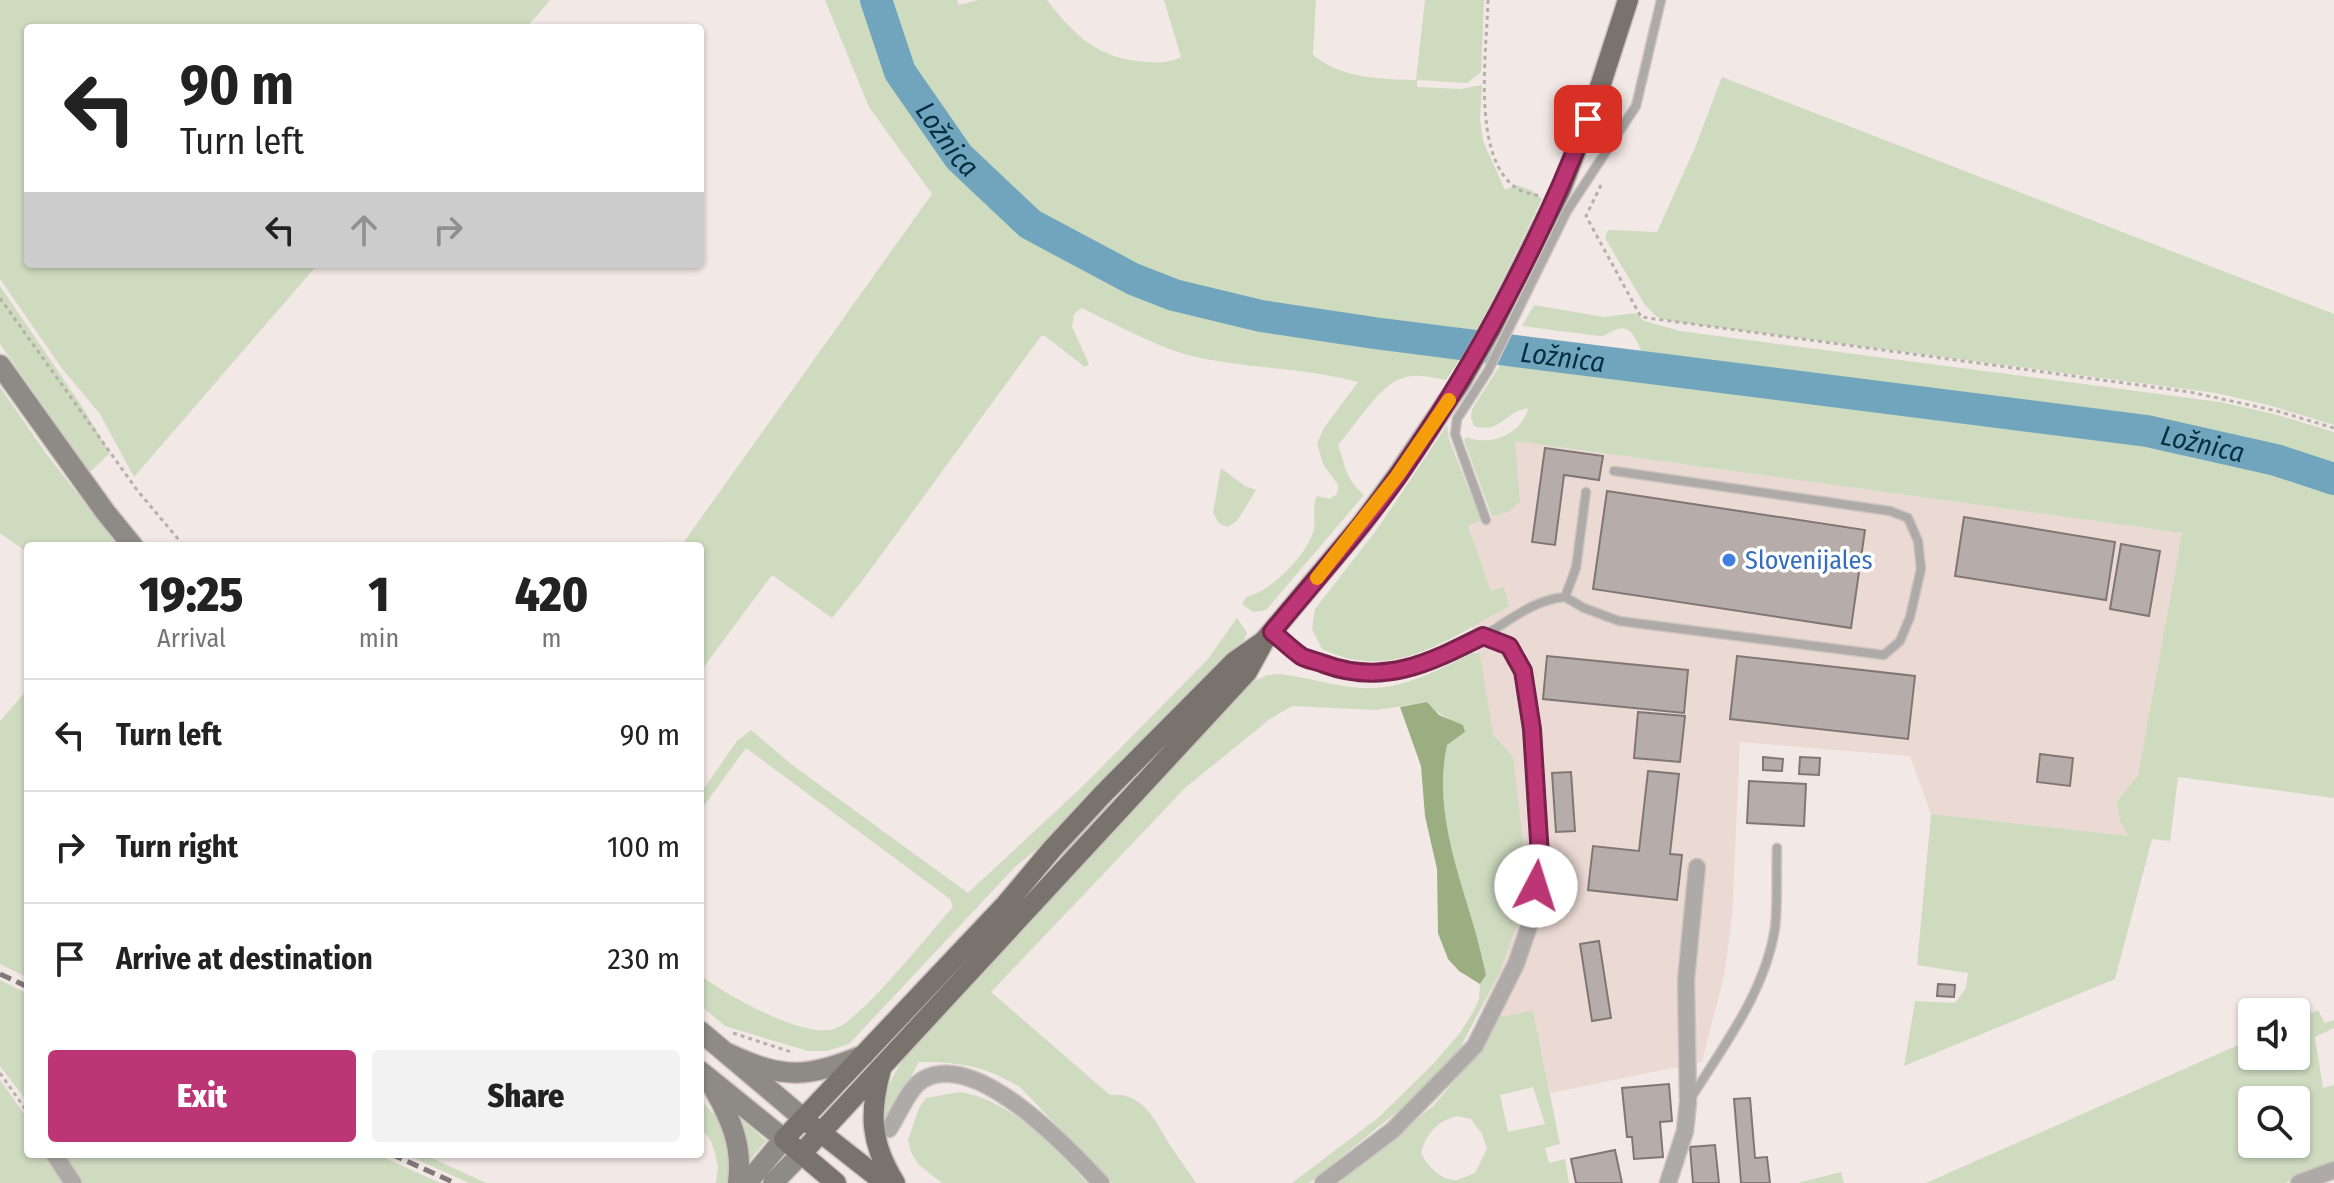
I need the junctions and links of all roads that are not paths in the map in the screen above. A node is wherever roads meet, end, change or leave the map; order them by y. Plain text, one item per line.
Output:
1 (1628, 0) edge
2 (1661, 0) edge
3 (0, 365) edge
4 (1614, 471) dead end
5 (1586, 492) dead end
6 (1486, 520) dead end
7 (130, 542) edge
8 (1565, 597) junction
9 (1268, 636) junction
10 (1483, 636) junction
11 (1777, 848) dead end
12 (1697, 867) dead end
13 (704, 1034) edge
14 (727, 1053) junction
15 (864, 1055) junction
16 (881, 1067) junction
17 (704, 1075) edge
18 (704, 1076) edge
19 (1688, 1102) junction
20 (804, 1119) junction
21 (889, 1129) dead end
22 (820, 1132) junction
23 (784, 1139) junction
24 (801, 1154) junction
25 (57, 1158) edge
26 (2334, 1170) edge
27 (73, 1183) edge
28 (738, 1183) edge
29 (747, 1183) edge
30 (773, 1183) edge
31 (836, 1183) edge
32 (885, 1183) edge
33 (895, 1183) edge
34 (1101, 1183) edge
35 (1323, 1183) edge
36 (1668, 1183) edge
37 (2299, 1183) edge

1 - 9 main road
2 - 6 lane
3 - 7 main road
4 - 8 lane
5 - 8 lane
8 - 10 lane
9 - 10 lane
9 - 15 main road
9 - 16 main road
10 - 35 street
11 - 19 lane
12 - 19 street
13 - 14 main road
14 - 15 main road
14 - 20 main road
15 - 20 main road
16 - 22 main road
16 - 33 main road
17 - 23 main road
18 - 28 main road
19 - 36 street
20 - 22 main road
20 - 23 main road
21 - 34 street
22 - 24 main road
22 - 32 main road
23 - 24 main road
23 - 29 main road
24 - 30 main road
24 - 31 main road
25 - 27 street
26 - 37 street

